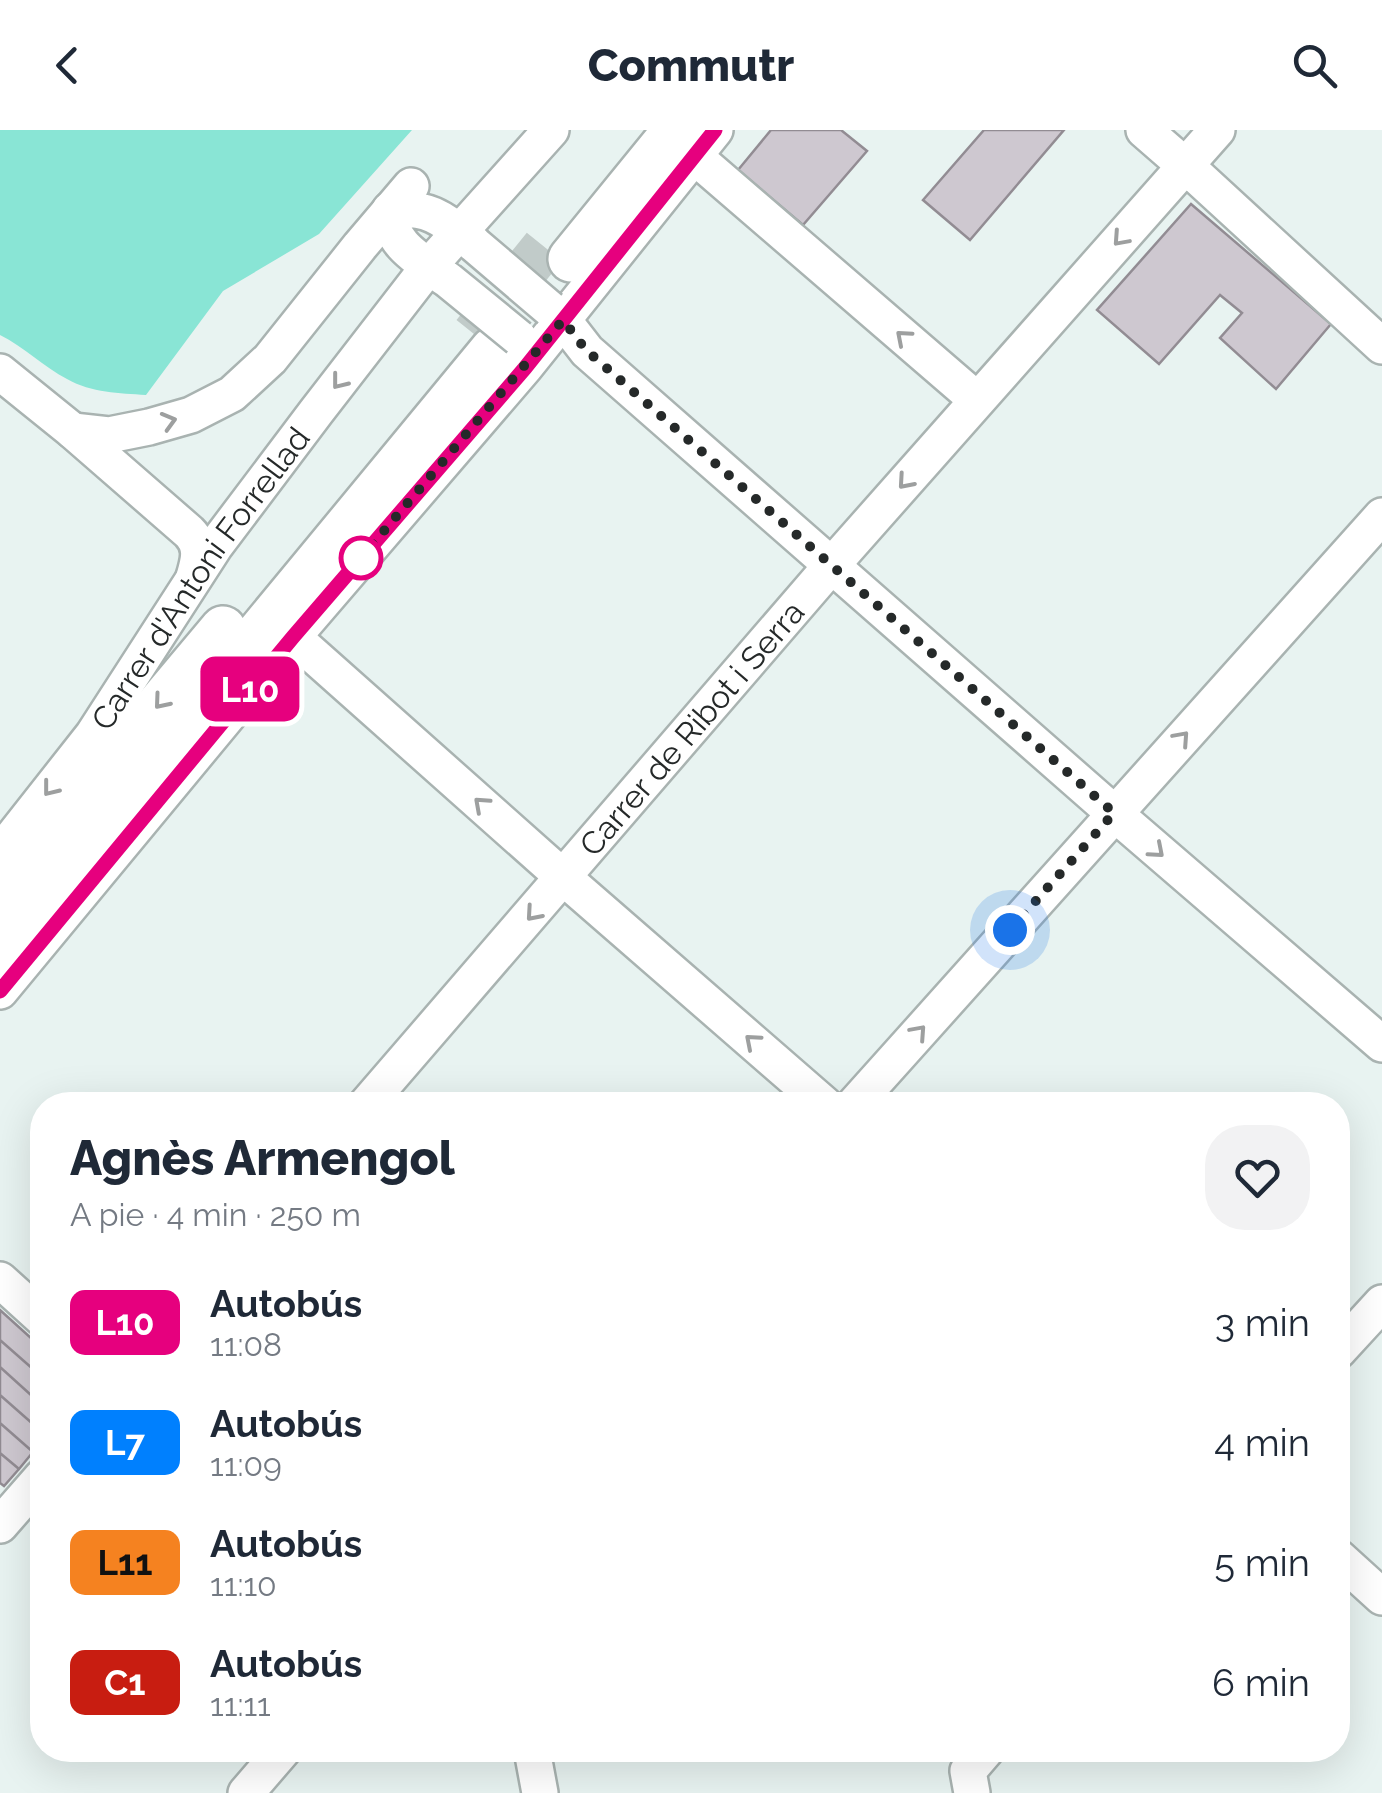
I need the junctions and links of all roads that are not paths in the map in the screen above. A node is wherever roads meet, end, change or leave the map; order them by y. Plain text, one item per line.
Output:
1 (551, 130) edge
2 (642, 130) edge
3 (1144, 130) edge
4 (1217, 130) edge
5 (695, 139) edge
6 (1185, 166) junction
7 (400, 198) junction
8 (467, 238) junction
9 (438, 273) junction
10 (557, 315) junction
11 (1382, 346) edge
12 (503, 347) junction
13 (0, 372) edge
14 (977, 400) junction
15 (73, 431) junction
16 (1382, 516) edge
17 (831, 566) junction
18 (194, 577) junction
19 (293, 637) junction
20 (1114, 813) junction
21 (0, 854) edge
22 (564, 878) junction
23 (0, 895) edge
24 (0, 952) edge
25 (0, 991) edge
26 (1382, 1044) edge
27 (377, 1092) edge
28 (810, 1092) edge
29 (866, 1092) edge
30 (0, 1280) edge
31 (1382, 1303) edge
32 (30, 1307) edge
33 (1350, 1339) edge
34 (30, 1490) edge
35 (0, 1526) edge
36 (1350, 1568) edge
37 (1382, 1597) edge
38 (273, 1762) edge
39 (536, 1762) edge
40 (976, 1762) edge
41 (246, 1793) edge
42 (540, 1793) edge
43 (972, 1793) edge

1 - 8 street, Carrer d'Antoni Forrellad
2 - 5 street
3 - 6 street
4 - 6 street, Carrer de Ribot i Serra
5 - 10 street
14 -> 5 street
6 - 11 street
6 -> 14 street, Carrer de Ribot i Serra
7 - 8 street
7 - 9 street
15 -> 7 street
8 - 9 street, Carrer d'Antoni Forrellad
8 - 10 street, bridge
9 - 12 street, bridge
9 -> 18 street, Carrer d'Antoni Forrellad
10 - 12 street
10 - 17 street
12 - 19 street
12 -> 23 street
12 - 24 street
13 - 15 street
14 -> 17 street, Carrer de Ribot i Serra
15 - 18 street
20 -> 16 street
17 - 20 street
17 - 22 street, Carrer de Ribot i Serra
18 -> 21 street, Carrer d'Antoni Forrellad
22 -> 19 street
19 - 25 street
20 -> 26 street
29 -> 20 street
22 -> 27 street, Carrer de Ribot i Serra
28 -> 22 street
30 - 32 street
31 - 33 street
34 - 35 street
36 - 37 street
38 - 41 street
39 - 42 street
40 - 43 street

